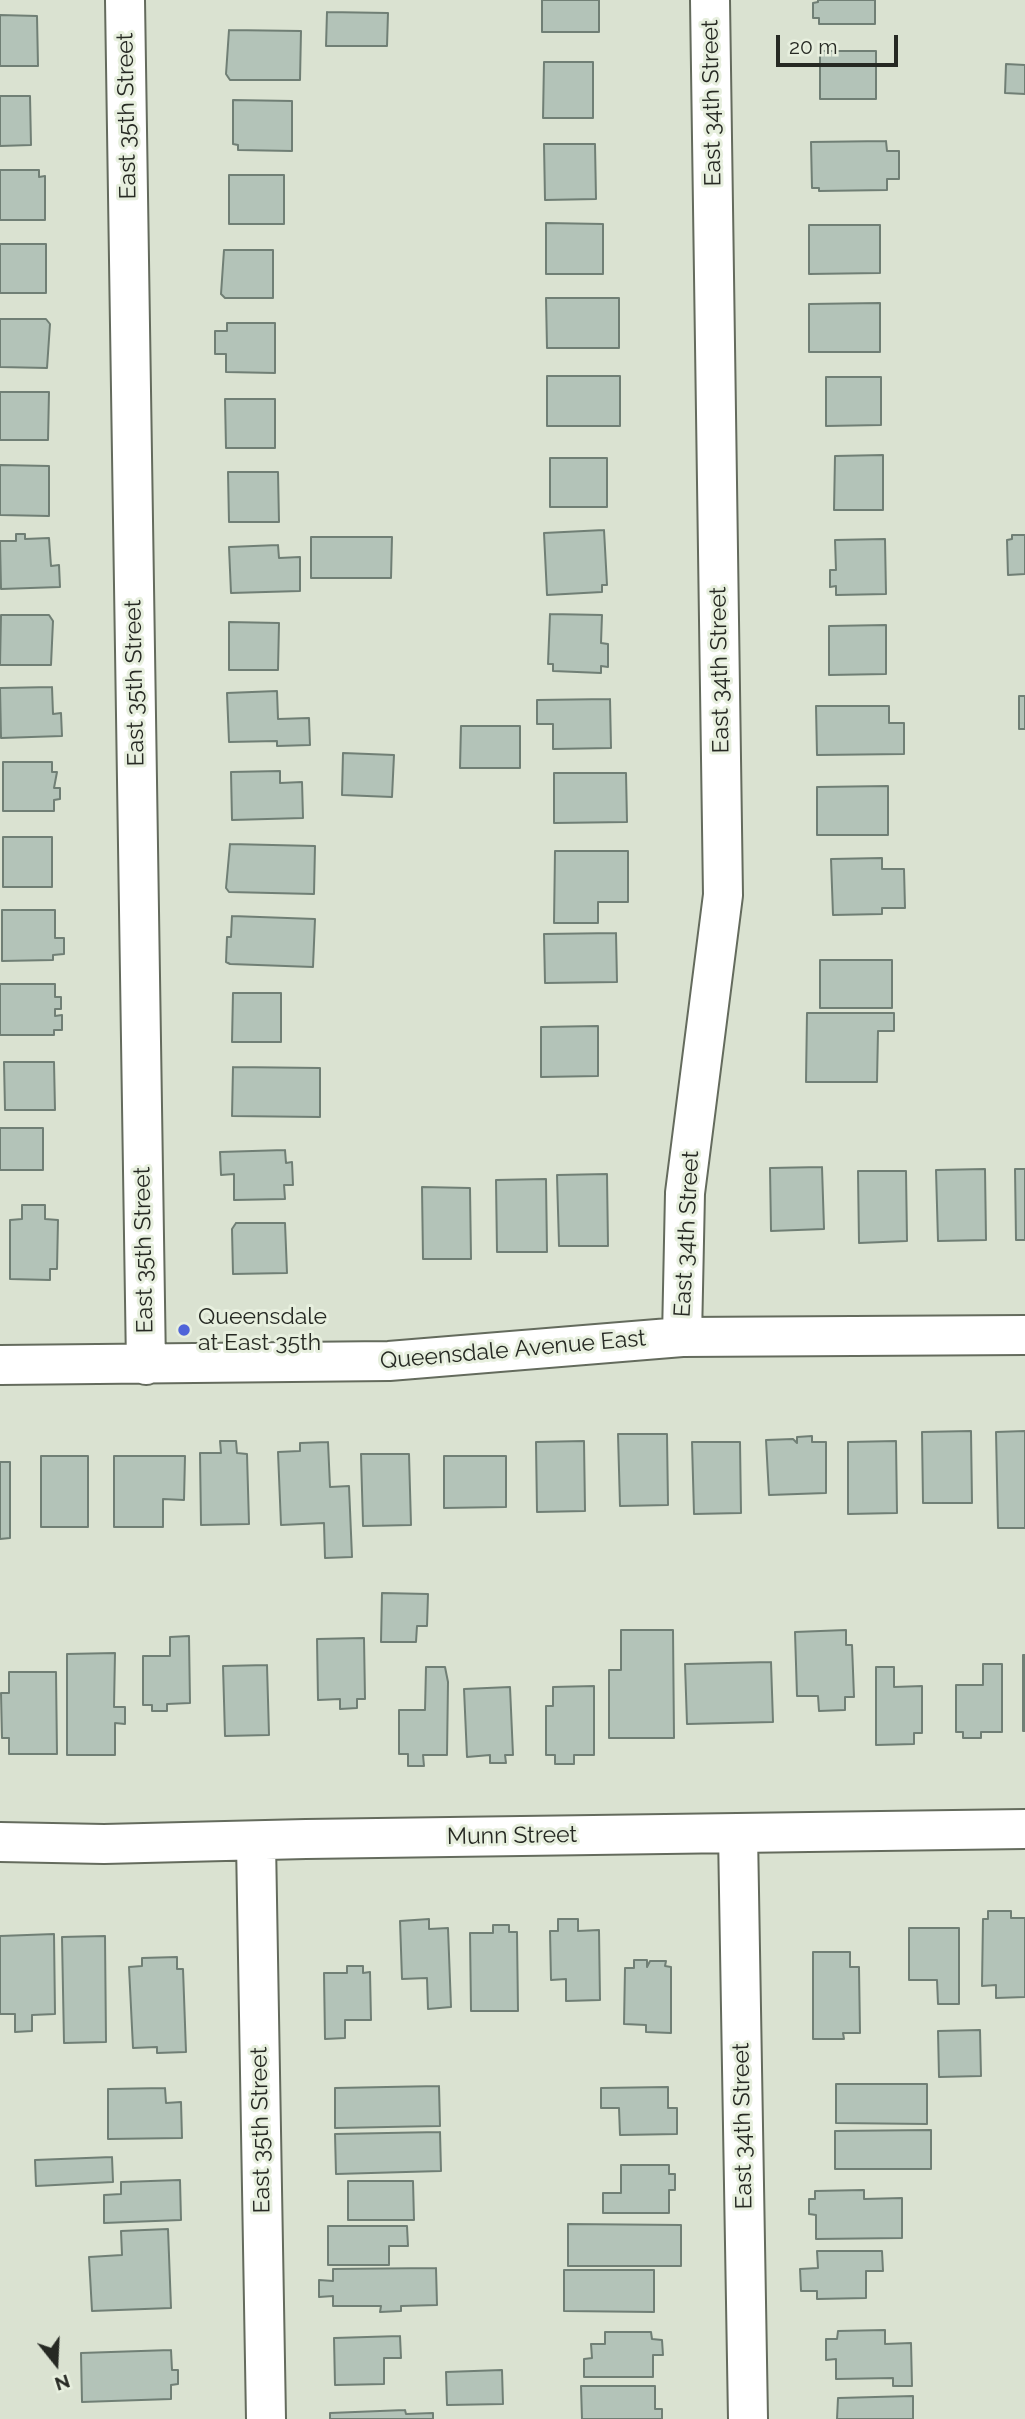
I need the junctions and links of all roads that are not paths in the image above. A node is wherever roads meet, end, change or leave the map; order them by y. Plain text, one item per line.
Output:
1 (125, 0) edge
2 (710, 0) edge
3 (1025, 1335) edge
4 (682, 1336) junction
5 (0, 1365) edge
6 (146, 1365) junction
7 (1025, 1829) edge
8 (738, 1833) junction
9 (0, 1842) edge
10 (256, 1842) junction
11 (265, 2419) edge
12 (748, 2419) edge

1 - 6 street, East 35th Street
2 - 4 street, East 34th Street
3 - 4 street, Queensdale Avenue East
4 - 6 street, Queensdale Avenue East
5 - 6 street, Queensdale Avenue East
7 - 8 street, Munn Street
8 - 10 street, Munn Street
8 - 12 street, East 34th Street
9 - 10 street, Munn Street
10 - 11 street, East 35th Street

